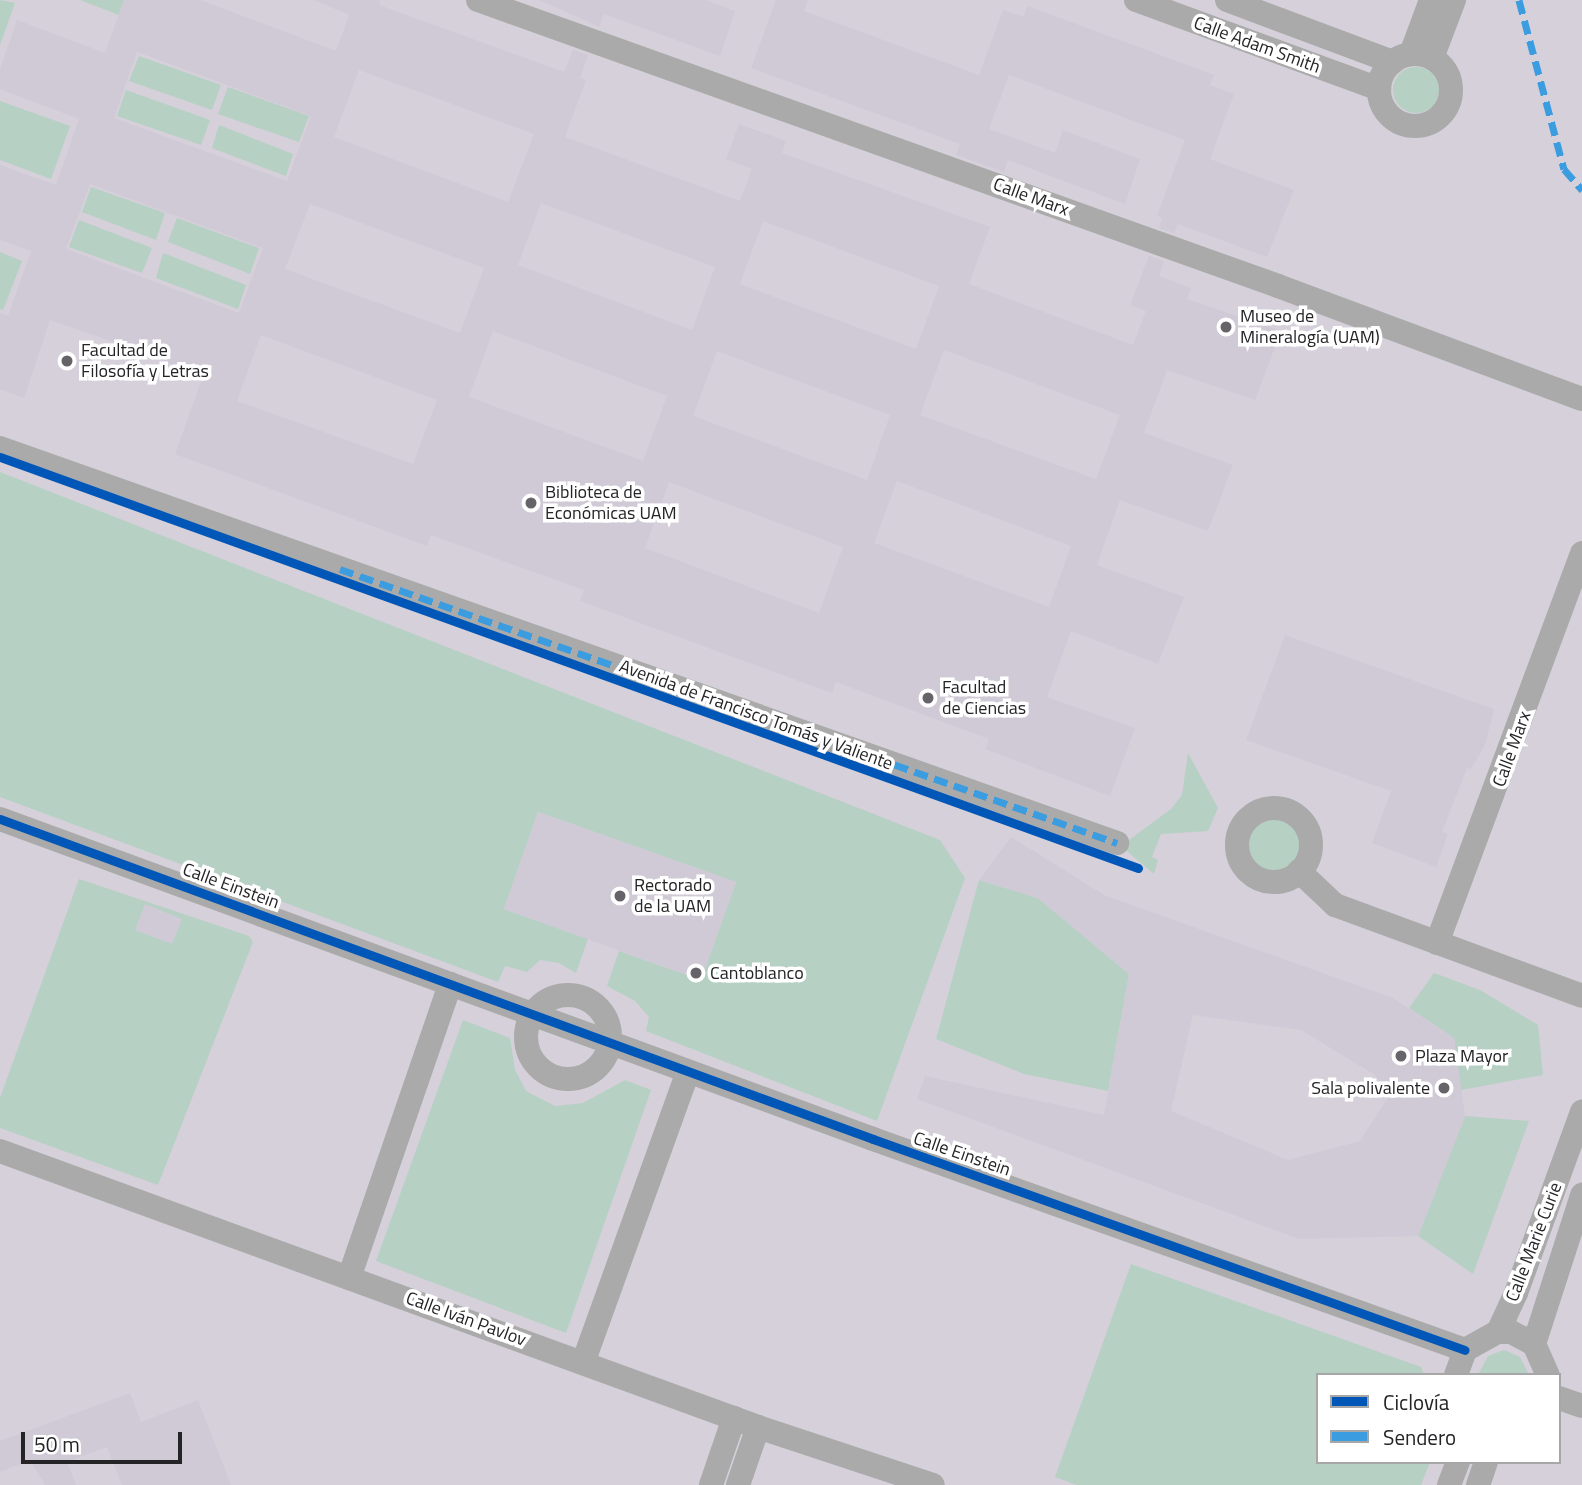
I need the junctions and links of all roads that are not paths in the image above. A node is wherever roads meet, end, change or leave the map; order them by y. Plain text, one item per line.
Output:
1 (478, 0) edge
2 (1136, 0) edge
3 (1227, 0) edge
4 (1431, 0) edge
5 (1454, 0) edge
6 (1412, 58) junction
7 (1379, 89) junction
8 (1582, 399) edge
9 (0, 448) edge
10 (1582, 553) edge
11 (0, 819) edge
12 (0, 835) edge
13 (1117, 843) dead end
14 (1300, 871) dead end
15 (1437, 943) junction
16 (449, 990) junction
17 (1582, 996) edge
18 (530, 1020) junction
19 (609, 1049) junction
20 (686, 1078) junction
21 (1582, 1112) edge
22 (0, 1151) edge
23 (1582, 1195) edge
24 (349, 1278) junction
25 (1498, 1332) junction
26 (1534, 1344) junction
27 (1460, 1362) edge
28 (583, 1363) junction
29 (1547, 1373) edge
30 (1561, 1399) edge
31 (1582, 1406) edge
32 (734, 1418) junction
33 (758, 1427) junction
34 (1457, 1464) edge
35 (1485, 1464) edge
36 (711, 1485) edge
37 (738, 1485) edge
38 (933, 1485) edge
39 (1449, 1485) edge
40 (1478, 1485) edge

1 - 8 street, Calle Marx
2 - 7 street, Calle Adam Smith
3 - 6 street, Calle Adam Smith
4 - 6 street
5 - 6 street
6 - 7 street
6 - 7 street
9 - 13 street, Avenida de Francisco Tomás y Valiente
10 - 15 street, Calle Marx
11 - 16 street, Calle Einstein
12 - 16 street, Calle Einstein
14 - 15 street
15 - 17 street
16 - 18 street, Calle Einstein
16 - 24 street
18 - 19 street, Calle Einstein
18 - 19 street
18 - 19 street
19 - 20 street, Calle Einstein
20 - 27 street, Calle Einstein
20 - 28 street
21 - 25 street, Calle Marie Curie
22 - 24 street, Calle Iván Pavlov
23 - 26 street, Calle Marie Curie
24 - 28 street, Calle Iván Pavlov
25 - 26 street
25 - 27 street
26 - 29 street
28 - 32 street, Calle Iván Pavlov
30 - 31 street
32 - 33 street, Calle Iván Pavlov
32 - 36 street
33 - 37 street
33 - 38 street, Calle Iván Pavlov
34 - 39 street
35 - 40 street

